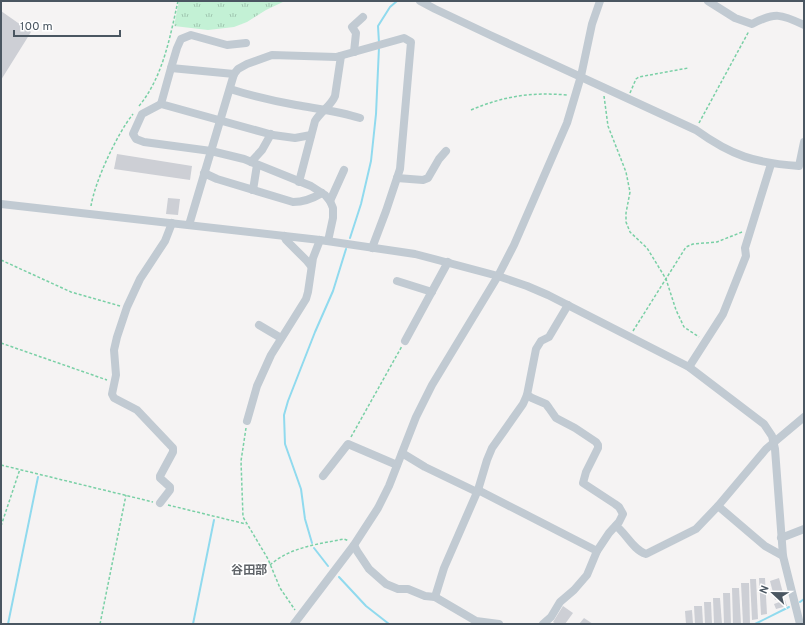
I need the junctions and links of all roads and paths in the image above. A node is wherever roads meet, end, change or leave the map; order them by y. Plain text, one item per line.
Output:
1 (178, 1) edge
2 (420, 1) edge
3 (600, 1) edge
4 (708, 1) edge
5 (363, 17) dead end
6 (752, 24) junction
7 (804, 25) edge
8 (246, 43) dead end
9 (354, 52) junction
10 (341, 56) junction
11 (171, 68) junction
12 (688, 68) dead end
13 (234, 74) junction
14 (581, 76) junction
15 (230, 90) junction
16 (602, 93) dead end
17 (576, 96) junction
18 (628, 98) junction
19 (161, 104) junction
20 (138, 108) dead end
21 (324, 109) junction
22 (470, 110) dead end
23 (134, 113) dead end
24 (360, 118) dead end
25 (220, 119) junction
26 (696, 130) junction
27 (271, 134) junction
28 (311, 135) junction
29 (804, 142) edge
30 (211, 151) junction
31 (446, 151) dead end
32 (254, 163) junction
33 (771, 164) junction
34 (344, 170) dead end
35 (204, 173) junction
36 (397, 178) junction
37 (299, 182) junction
38 (252, 190) junction
39 (322, 193) junction
40 (330, 201) junction
41 (1, 204) edge
42 (90, 214) junction
43 (172, 223) junction
44 (189, 225) junction
45 (751, 228) junction
46 (284, 236) junction
47 (324, 241) junction
48 (372, 248) junction
49 (1, 260) edge
50 (448, 262) junction
51 (311, 266) junction
52 (498, 276) junction
53 (666, 278) junction
54 (397, 281) dead end
55 (432, 292) junction
56 (568, 305) junction
57 (127, 306) junction
58 (259, 325) dead end
59 (630, 336) junction
60 (281, 338) junction
61 (404, 341) joint
62 (705, 342) junction
63 (1, 343) edge
64 (689, 367) junction
65 (114, 383) junction
66 (527, 395) junction
67 (804, 417) edge
68 (248, 421) joint
69 (774, 442) junction
70 (348, 444) junction
71 (402, 453) junction
72 (1, 465) edge
73 (397, 466) junction
74 (20, 469) junction
75 (323, 476) dead end
76 (477, 491) junction
77 (126, 495) junction
78 (160, 503) junction
79 (718, 506) junction
80 (246, 524) junction
81 (1, 526) edge
82 (616, 526) junction
83 (804, 529) edge
84 (781, 538) junction
85 (354, 545) junction
86 (596, 551) junction
87 (783, 556) junction
88 (270, 565) junction
89 (435, 597) junction
90 (300, 616) junction
91 (476, 623) edge
92 (100, 624) edge
93 (294, 624) edge
94 (499, 624) edge
95 (543, 624) edge
96 (800, 624) edge

1 - 20 path
2 - 14 street
3 - 14 street
4 - 6 street
5 - 9 street
6 - 7 street
6 - 26 path
8 - 11 street
9 - 10 street
9 - 36 street
10 - 13 street
10 - 21 street
11 - 13 street
11 - 19 street
12 - 18 path
13 - 15 street
14 - 17 street
14 - 18 street
15 - 21 street
15 - 25 street
16 - 53 path
17 - 22 path
17 - 52 street
18 - 26 street
19 - 25 street
19 - 30 street
21 - 24 street
21 - 28 street
23 - 42 path
25 - 27 street
25 - 30 street
26 - 33 street
27 - 28 street
27 - 32 street
28 - 37 street
29 - 33 street
30 - 32 street
30 - 35 street
31 - 36 street
32 - 37 street
32 - 38 street
33 - 45 street
34 - 40 street
35 - 38 street
35 - 44 street
36 - 48 street
37 - 39 street
38 - 39 street
39 - 40 street
40 - 47 street
41 - 42 street
42 - 43 street
43 - 44 street
43 - 57 street
44 - 46 street
45 - 53 path
45 - 62 street
46 - 47 street
46 - 51 street
47 - 48 street
47 - 51 street
48 - 50 street
49 - 57 path
50 - 52 street
50 - 55 street
51 - 60 street
52 - 56 street
52 - 71 street
53 - 59 path
53 - 62 path
54 - 55 street
55 - 61 street
56 - 59 street
56 - 66 street
57 - 65 street
58 - 60 street
59 - 64 street
60 - 68 street
61 - 70 path
62 - 64 street
63 - 65 path
64 - 69 street
65 - 78 street
66 - 76 street
66 - 82 street
67 - 69 street
68 - 80 path
69 - 79 street
69 - 84 street
70 - 73 street
70 - 75 street
71 - 73 street
71 - 76 street
72 - 74 path
73 - 85 street
74 - 77 path
74 - 81 path
76 - 86 street
76 - 89 street
77 - 78 path
77 - 92 path
78 - 80 path
79 - 82 street
79 - 87 street
80 - 88 path
82 - 86 street
83 - 84 street
84 - 87 street
85 - 88 path
85 - 89 street
85 - 90 street
86 - 95 street
87 - 96 street
88 - 90 path
89 - 91 street
90 - 93 street
91 - 94 street

